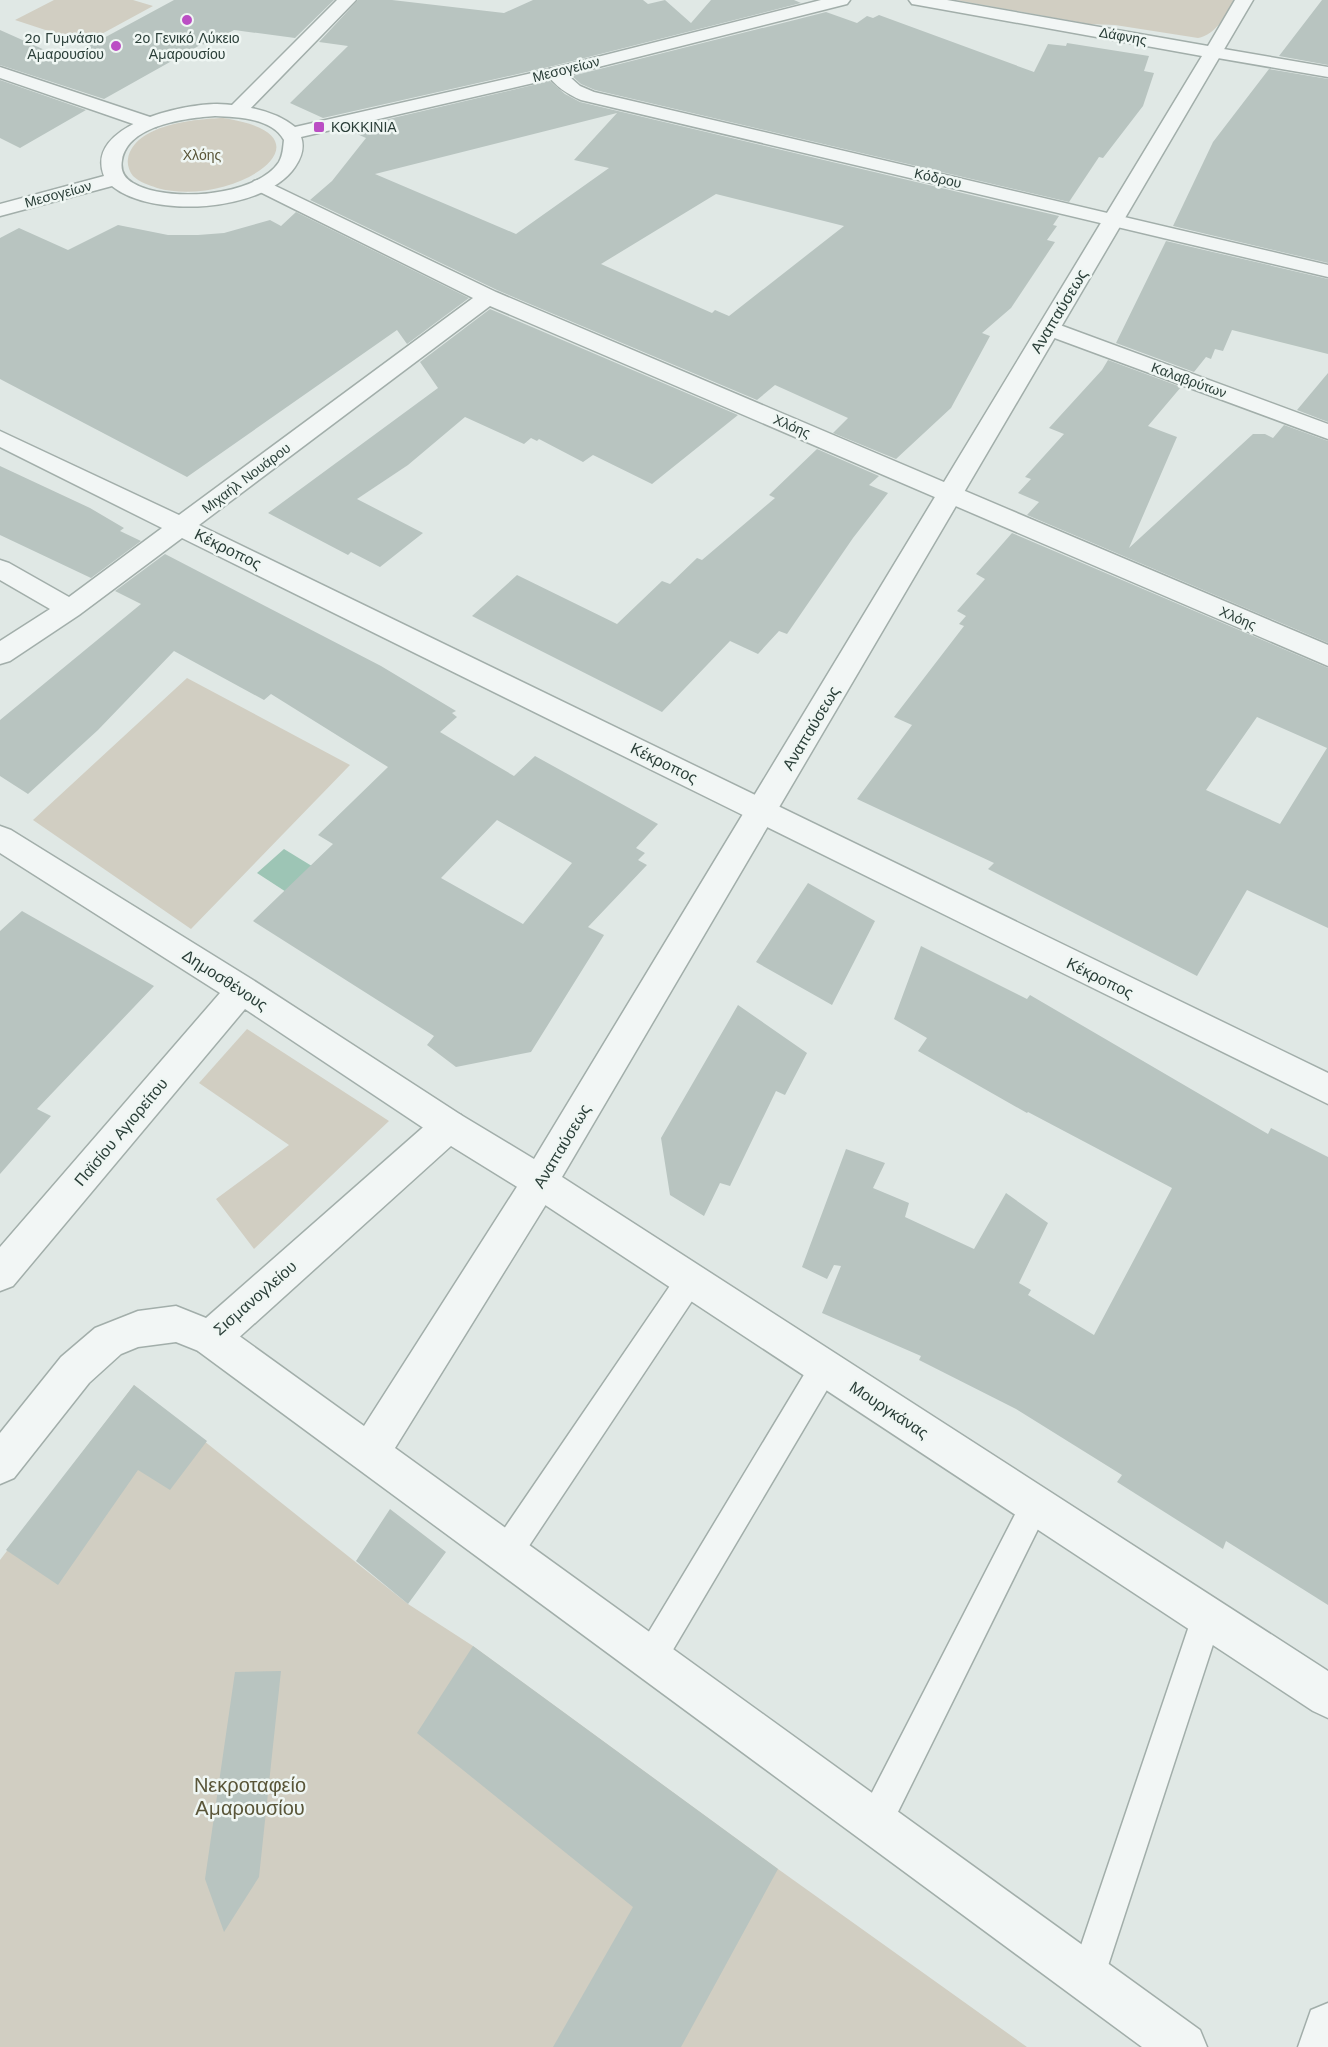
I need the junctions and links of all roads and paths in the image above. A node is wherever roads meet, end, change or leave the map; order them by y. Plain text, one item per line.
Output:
1 (347, 0) edge
2 (841, 0) edge
3 (918, 0) edge
4 (1244, 0) edge
5 (1212, 52) junction
6 (0, 72) edge
7 (555, 72) junction
8 (1328, 72) edge
9 (237, 111) junction
10 (149, 123) junction
11 (290, 134) junction
12 (116, 179) junction
13 (261, 185) junction
14 (0, 210) edge
15 (1114, 220) junction
16 (1328, 271) edge
17 (488, 297) junction
18 (1049, 328) junction
19 (1328, 432) edge
20 (0, 438) edge
21 (951, 493) junction
22 (181, 526) junction
23 (0, 569) edge
24 (70, 609) junction
25 (0, 654) edge
26 (1328, 656) edge
27 (761, 811) junction
28 (0, 837) edge
29 (242, 990) junction
30 (1328, 1089) edge
31 (449, 1126) junction
32 (540, 1182) junction
33 (0, 1274) edge
34 (690, 1280) junction
35 (211, 1338) junction
36 (824, 1368) junction
37 (370, 1452) junction
38 (0, 1464) edge
39 (1035, 1505) junction
40 (506, 1553) junction
41 (1207, 1617) junction
42 (650, 1659) junction
43 (1328, 1696) edge
44 (875, 1822) junction
45 (1087, 1977) junction
46 (1328, 2027) edge
47 (1183, 2047) edge
48 (1322, 2047) edge

1 - 9 street
2 - 7 street, Μεσογείων
3 - 5 street, Δάφνης
4 - 5 street, Αναπαύσεως
5 - 8 street, Δάφνης
5 - 15 street, Αναπαύσεως
6 - 10 street
7 - 11 street, Μεσογείων
7 - 15 street, Κόδρου
9 - 10 street
9 - 11 street
10 - 12 street
11 - 13 street
12 - 13 street
12 - 14 street, Μεσογείων
13 - 17 street, Χλόης
15 - 16 street, Κόδρου
15 - 18 street, Αναπαύσεως
17 - 21 street, Χλόης
17 - 22 street, Μιχαήλ Νουάρου
18 - 19 street, Καλαβρύτων
18 - 21 street, Αναπαύσεως
20 - 22 street, Κέκροπος
21 - 26 street, Χλόης
21 - 27 street, Αναπαύσεως
22 - 24 street, Μιχαήλ Νουάρου
22 - 27 street, Κέκροπος
23 - 24 street
24 - 25 street, Μιχαήλ Νουάρου
27 - 30 street, Κέκροπος
27 - 32 street, Αναπαύσεως
28 - 29 street, Δημοσθένους
29 - 31 street, Δημοσθένους
29 - 33 street, Παϊσίου Αγιορείτου
31 - 32 street, Μουργκάνας
31 - 35 street, Σισμανογλείου
32 - 34 street, Μουργκάνας
32 - 37 street, Αναπαύσεως
34 - 36 street, Μουργκάνας
34 - 40 lane
35 - 37 street
35 - 38 street, Σισμανογλείου
36 - 39 street, Μουργκάνας
36 - 42 lane
37 - 40 street
39 - 41 street, Μουργκάνας
39 - 44 lane
40 - 42 street
41 - 43 street, Μουργκάνας
41 - 45 lane
42 - 44 street
44 - 45 street
45 - 47 street
46 - 48 street

